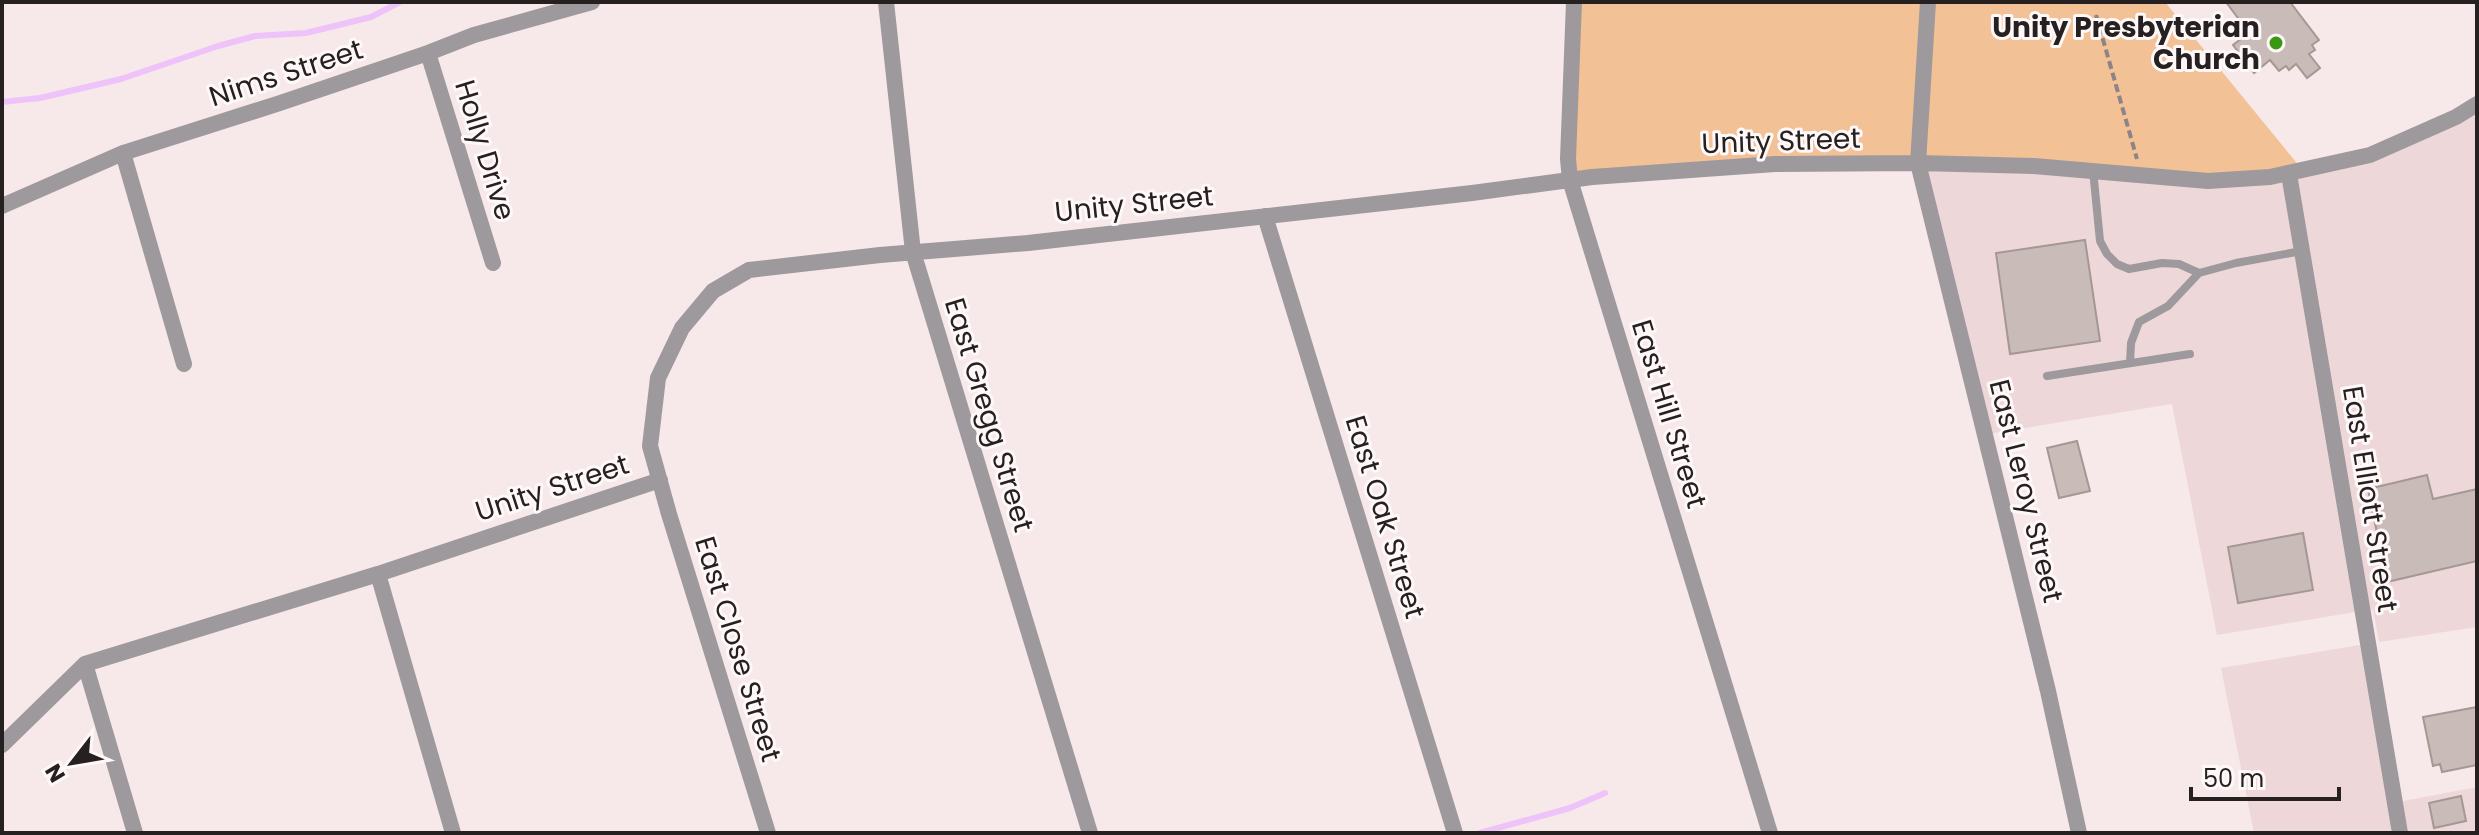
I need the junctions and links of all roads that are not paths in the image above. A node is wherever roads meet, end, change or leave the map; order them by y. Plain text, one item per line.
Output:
1 (592, 2) edge
2 (886, 2) edge
3 (1574, 2) edge
4 (1928, 2) edge
5 (428, 53) junction
6 (2477, 104) edge
7 (123, 153) junction
8 (1918, 163) junction
9 (2093, 170) junction
10 (2289, 174) junction
11 (1570, 180) junction
12 (2, 206) edge
13 (1265, 216) junction
14 (2303, 251) junction
15 (913, 252) junction
16 (493, 263) dead end
17 (2199, 273) junction
18 (2190, 354) dead end
19 (2130, 363) junction
20 (184, 364) dead end
21 (2047, 376) dead end
22 (660, 480) junction
23 (378, 574) junction
24 (85, 664) junction
25 (2, 745) edge
26 (135, 833) edge
27 (453, 833) edge
28 (768, 833) edge
29 (1090, 833) edge
30 (1455, 833) edge
31 (1770, 833) edge
32 (2079, 833) edge
33 (2400, 833) edge

1 - 5 street, Nims Street
2 - 15 street, East Gregg Street
3 - 11 street, East Hill Street
4 - 8 street, East Leroy Street
5 - 7 street, Nims Street
5 - 16 street, Holly Drive
6 - 10 street, Unity Street
7 - 12 street, Nims Street
7 - 20 street
8 - 9 street, Unity Street
8 - 11 street, Unity Street
8 - 32 street, East Leroy Street
9 - 10 street, Unity Street
9 - 17 lane
10 - 14 street, East Elliott Street
11 - 13 street, Unity Street
11 - 31 street, East Hill Street
13 - 15 street, Unity Street
13 - 30 street, East Oak Street
14 - 17 lane
14 - 33 street, East Elliott Street
15 - 22 street, Unity Street
15 - 29 street, East Gregg Street
17 - 19 lane
18 - 19 lane
19 - 21 lane
22 - 23 street, Unity Street
22 - 28 street, East Close Street
23 - 24 street, Unity Street
23 - 27 street
24 - 25 street, Unity Street
24 - 26 street

